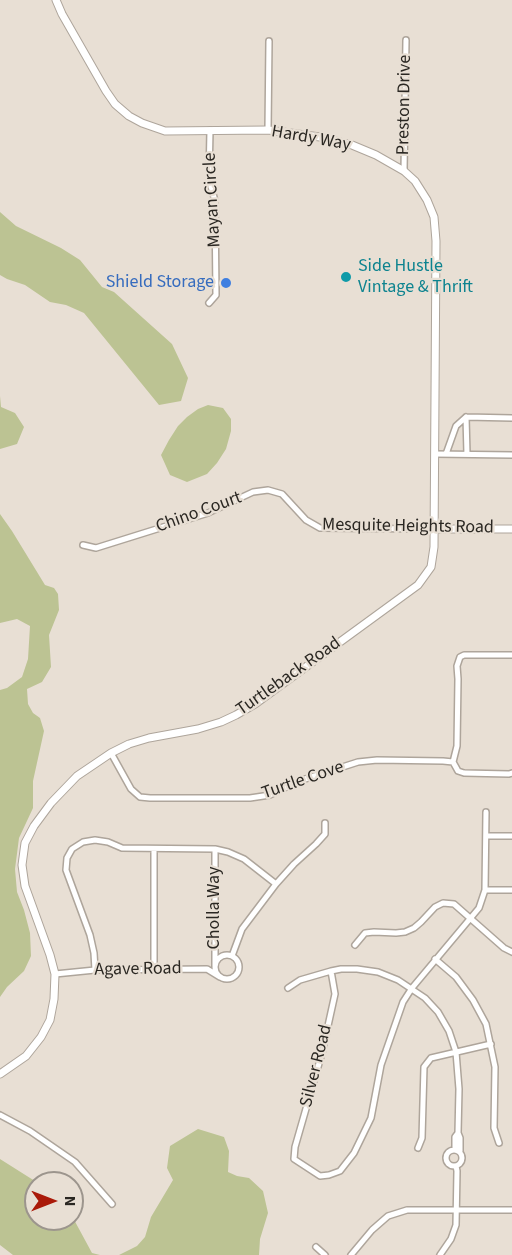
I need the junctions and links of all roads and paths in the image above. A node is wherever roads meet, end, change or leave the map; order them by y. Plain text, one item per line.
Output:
1 (56, 0) edge
2 (406, 40) dead end
3 (269, 41) dead end
4 (210, 130) junction
5 (268, 130) junction
6 (404, 171) junction
7 (209, 303) dead end
8 (466, 417) junction
9 (512, 418) edge
10 (435, 454) junction
11 (446, 454) junction
12 (467, 454) junction
13 (512, 455) edge
14 (306, 520) joint
15 (434, 529) junction
16 (512, 529) edge
17 (83, 545) dead end
18 (512, 655) edge
19 (111, 753) junction
20 (453, 762) junction
21 (512, 773) edge
22 (486, 812) dead end
23 (325, 823) dead end
24 (486, 836) junction
25 (512, 836) edge
26 (154, 849) junction
27 (215, 849) junction
28 (276, 884) junction
29 (485, 890) junction
30 (512, 890) edge
31 (470, 918) junction
32 (355, 945) dead end
33 (512, 952) edge
34 (232, 956) junction
35 (435, 959) junction
36 (215, 966) junction
37 (154, 969) junction
38 (95, 970) junction
39 (331, 971) junction
40 (55, 974) junction
41 (220, 977) junction
42 (288, 988) dead end
43 (412, 988) junction
44 (491, 1044) junction
45 (456, 1052) junction
46 (0, 1074) edge
47 (0, 1115) edge
48 (499, 1143) dead end
49 (418, 1148) dead end
50 (457, 1151) junction
51 (456, 1166) junction
52 (111, 1204) dead end
53 (457, 1209) junction
54 (512, 1210) edge
55 (316, 1247) dead end
56 (325, 1255) edge
57 (351, 1255) edge
58 (440, 1255) edge

1 - 4 main road, Hardy Way
2 - 6 street, Preston Drive
3 - 5 street
4 - 5 main road, Hardy Way
4 - 7 street, Mayan Circle
5 - 6 main road, Hardy Way
6 - 10 main road, Hardy Way
8 - 9 street
8 - 11 street
8 - 12 street
10 - 11 street
10 - 15 main road, Hardy Way
11 - 12 street
12 - 13 street
14 - 15 street, Mesquite Heights Road
14 - 17 street, Chino Court
15 - 16 main road, Mesquite Heights Road
15 - 19 main road, Turtleback Road
18 - 20 street
19 - 20 street, Turtle Cove
19 - 40 main road, Turtleback Road
20 - 21 street, Turtle Cove
22 - 24 street
23 - 28 street
24 - 25 street
24 - 29 street
26 - 27 street
26 - 37 street
26 - 38 street
27 - 28 street
27 - 36 street, Cholla Way
28 - 34 street
29 - 30 street
29 - 31 street
31 - 32 street
31 - 33 street
31 - 35 street
34 - 36 street
34 - 41 street
35 - 43 street
35 - 44 street
36 - 41 street
37 - 38 street, Agave Road
37 - 41 street, Agave Road
38 - 40 street, Agave Road
39 - 42 street
39 - 43 street
39 - 43 street, Silver Road
40 - 46 main road, Turtleback Road
43 - 45 street
44 - 45 street
44 - 48 street
45 - 49 street
45 - 50 street
47 - 52 street
50 - 51 street
50 - 51 street
51 - 53 street
53 - 54 street
53 - 57 street
53 - 58 street
55 - 56 street

